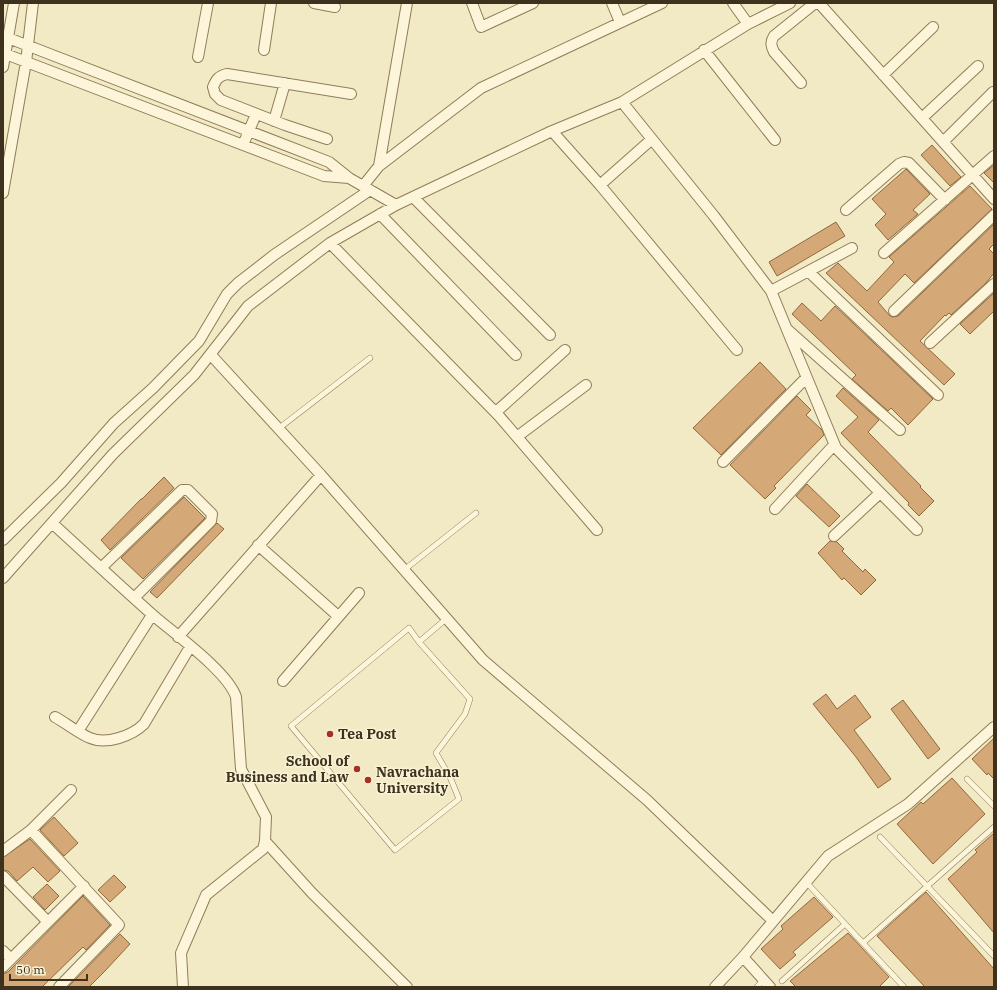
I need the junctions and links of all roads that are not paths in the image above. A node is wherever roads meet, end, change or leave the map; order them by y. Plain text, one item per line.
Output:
1 (14, 3) edge
2 (33, 3) edge
3 (208, 3) edge
4 (271, 3) edge
5 (314, 3) edge
6 (407, 3) edge
7 (472, 3) edge
8 (612, 3) edge
9 (660, 3) edge
10 (733, 3) edge
11 (790, 3) edge
12 (815, 3) edge
13 (819, 3) edge
14 (527, 4) edge
15 (335, 7) dead end
16 (620, 22) junction
17 (748, 24) junction
18 (933, 27) dead end
19 (5, 37) edge
20 (28, 46) junction
21 (264, 50) dead end
22 (704, 50) junction
23 (4, 54) edge
24 (198, 57) dead end
25 (26, 62) junction
26 (978, 66) dead end
27 (3, 67) edge
28 (883, 75) junction
29 (801, 83) dead end
30 (285, 84) junction
31 (993, 92) dead end
32 (351, 94) dead end
33 (622, 102) junction
34 (256, 114) junction
35 (922, 118) junction
36 (274, 121) junction
37 (249, 131) junction
38 (552, 132) junction
39 (652, 138) junction
40 (328, 139) dead end
41 (775, 140) dead end
42 (943, 142) junction
43 (242, 145) junction
44 (994, 156) edge
45 (379, 166) junction
46 (973, 175) junction
47 (349, 178) junction
48 (600, 185) junction
49 (366, 188) junction
50 (3, 193) edge
51 (413, 197) junction
52 (994, 199) edge
53 (945, 200) junction
54 (396, 205) junction
55 (846, 210) dead end
56 (380, 214) junction
57 (994, 215) edge
58 (330, 243) junction
59 (852, 248) dead end
60 (884, 253) dead end
61 (809, 272) junction
62 (994, 284) edge
63 (771, 291) junction
64 (894, 312) dead end
65 (787, 329) junction
66 (550, 335) dead end
67 (930, 343) dead end
68 (565, 350) dead end
69 (737, 350) dead end
70 (516, 355) dead end
71 (211, 356) junction
72 (370, 358) dead end
73 (806, 378) junction
74 (586, 385) dead end
75 (938, 396) dead end
76 (496, 412) junction
77 (278, 428) junction
78 (900, 430) dead end
79 (518, 436) junction
80 (834, 445) junction
81 (723, 462) dead end
82 (321, 475) junction
83 (880, 493) junction
84 (775, 509) dead end
85 (476, 512) dead end
86 (52, 524) junction
87 (596, 530) dead end
88 (917, 530) dead end
89 (834, 536) dead end
90 (3, 540) edge
91 (258, 545) junction
92 (101, 568) junction
93 (404, 570) junction
94 (3, 578) edge
95 (359, 593) dead end
96 (134, 598) junction
97 (152, 615) junction
98 (338, 616) junction
99 (446, 619) junction
100 (178, 637) junction
101 (419, 642) junction
102 (190, 648) junction
103 (283, 681) dead end
104 (55, 717) dead end
105 (994, 727) edge
106 (78, 730) junction
107 (967, 779) dead end
108 (70, 790) dead end
109 (994, 806) edge
110 (994, 827) edge
111 (31, 830) junction
112 (880, 837) dead end
113 (265, 841) junction
114 (3, 851) edge
115 (3, 876) edge
116 (805, 881) junction
117 (84, 886) junction
118 (926, 886) junction
119 (773, 921) junction
120 (48, 922) junction
121 (845, 924) junction
122 (863, 943) junction
123 (3, 951) edge
124 (994, 956) edge
125 (743, 957) junction
126 (11, 960) junction
127 (3, 967) edge
128 (782, 981) dead end
129 (764, 985) edge
130 (900, 986) edge
131 (59, 987) edge
132 (182, 987) edge
133 (407, 987) edge
134 (715, 987) edge

1 - 19 street
2 - 20 street
3 - 24 street
4 - 21 street
5 - 15 street
6 - 45 street
7 - 14 street
8 - 16 street
9 - 16 street
10 - 17 street
11 - 17 street
12 - 29 street
13 - 28 street
16 - 45 street
17 - 22 street
18 - 28 street
19 - 20 street
19 - 23 street
20 - 25 street
20 - 37 street
22 - 33 street
22 - 41 street
23 - 25 street
23 - 27 street
25 - 43 street
25 - 50 street
26 - 35 street
28 - 35 street
30 - 32 street
30 - 34 street
30 - 36 street
31 - 42 street
33 - 38 street
33 - 39 street
34 - 36 street
34 - 37 street
35 - 42 street
36 - 40 street
37 - 43 street
37 - 47 street
38 - 48 street
38 - 51 street
39 - 48 street
39 - 63 street
42 - 46 street
43 - 47 street
44 - 46 street
45 - 49 street
46 - 52 street
46 - 53 street
47 - 49 street
48 - 69 street
49 - 54 street
49 - 90 street
51 - 54 street
51 - 66 street
53 - 55 street
53 - 60 street
54 - 56 street
56 - 58 street
56 - 70 street
57 - 64 street
58 - 71 street
58 - 76 street
59 - 61 street
61 - 63 street
61 - 75 street
62 - 67 street
63 - 65 street
65 - 73 street
65 - 78 street
68 - 76 street
71 - 77 street
71 - 86 street
72 - 77 lane
73 - 80 street
73 - 81 street
74 - 79 street
76 - 79 street
77 - 82 street
79 - 87 street
80 - 83 street
80 - 84 street
82 - 91 street
82 - 93 street
83 - 88 street
83 - 89 street
85 - 93 lane
86 - 92 street
86 - 94 street
91 - 98 street
91 - 100 street
92 - 96 street
92 - 96 street
93 - 99 street
95 - 98 street
96 - 97 street
97 - 100 street
97 - 106 street
98 - 103 street
99 - 101 lane
99 - 119 street
100 - 102 street
101 - 101 lane
102 - 106 street
102 - 113 street
104 - 106 street
105 - 116 street
107 - 109 lane
108 - 111 street
110 - 118 lane
111 - 114 street
111 - 117 street
112 - 118 lane
113 - 132 street
113 - 133 street
115 - 120 street
116 - 119 street
116 - 121 lane
117 - 120 street
117 - 131 street
118 - 122 lane
118 - 124 lane
119 - 125 street
120 - 126 street
121 - 122 lane
121 - 128 lane
122 - 130 lane
123 - 126 street
125 - 129 street
125 - 134 street
126 - 127 street

